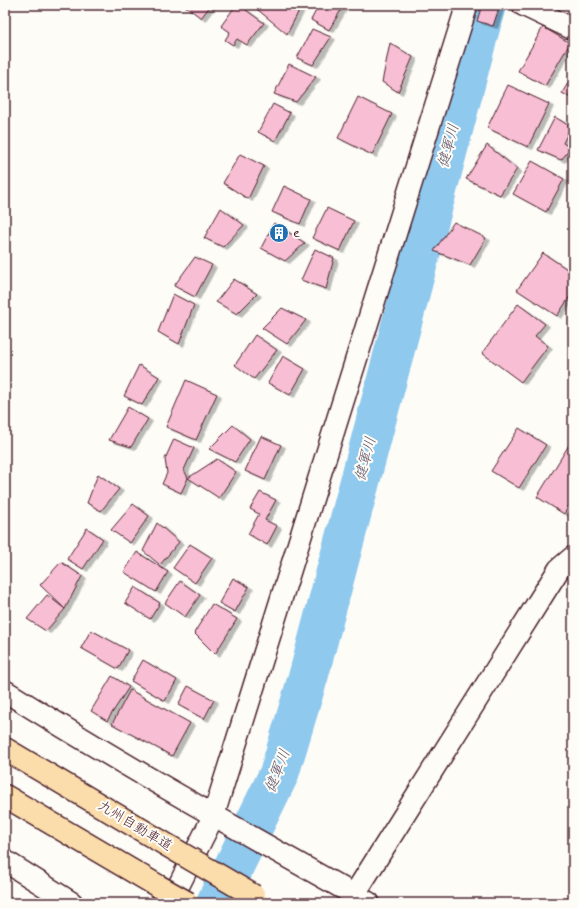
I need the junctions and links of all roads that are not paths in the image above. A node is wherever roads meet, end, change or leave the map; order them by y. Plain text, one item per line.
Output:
1 (467, 5) edge
2 (522, 5) edge
3 (573, 28) edge
4 (573, 557) edge
5 (5, 691) edge
6 (5, 749) edge
7 (5, 796) edge
8 (213, 816) junction
9 (5, 861) edge
10 (164, 894) edge
11 (361, 899) edge
12 (260, 900) edge
13 (72, 903) edge
14 (188, 903) edge

1 - 8 street
2 - 3 street
4 - 11 street
5 - 8 street
6 - 12 highway, 九州自動車道, bridge
7 - 10 highway
8 - 10 street
8 - 11 street
9 - 13 street
10 - 14 highway, bridge

